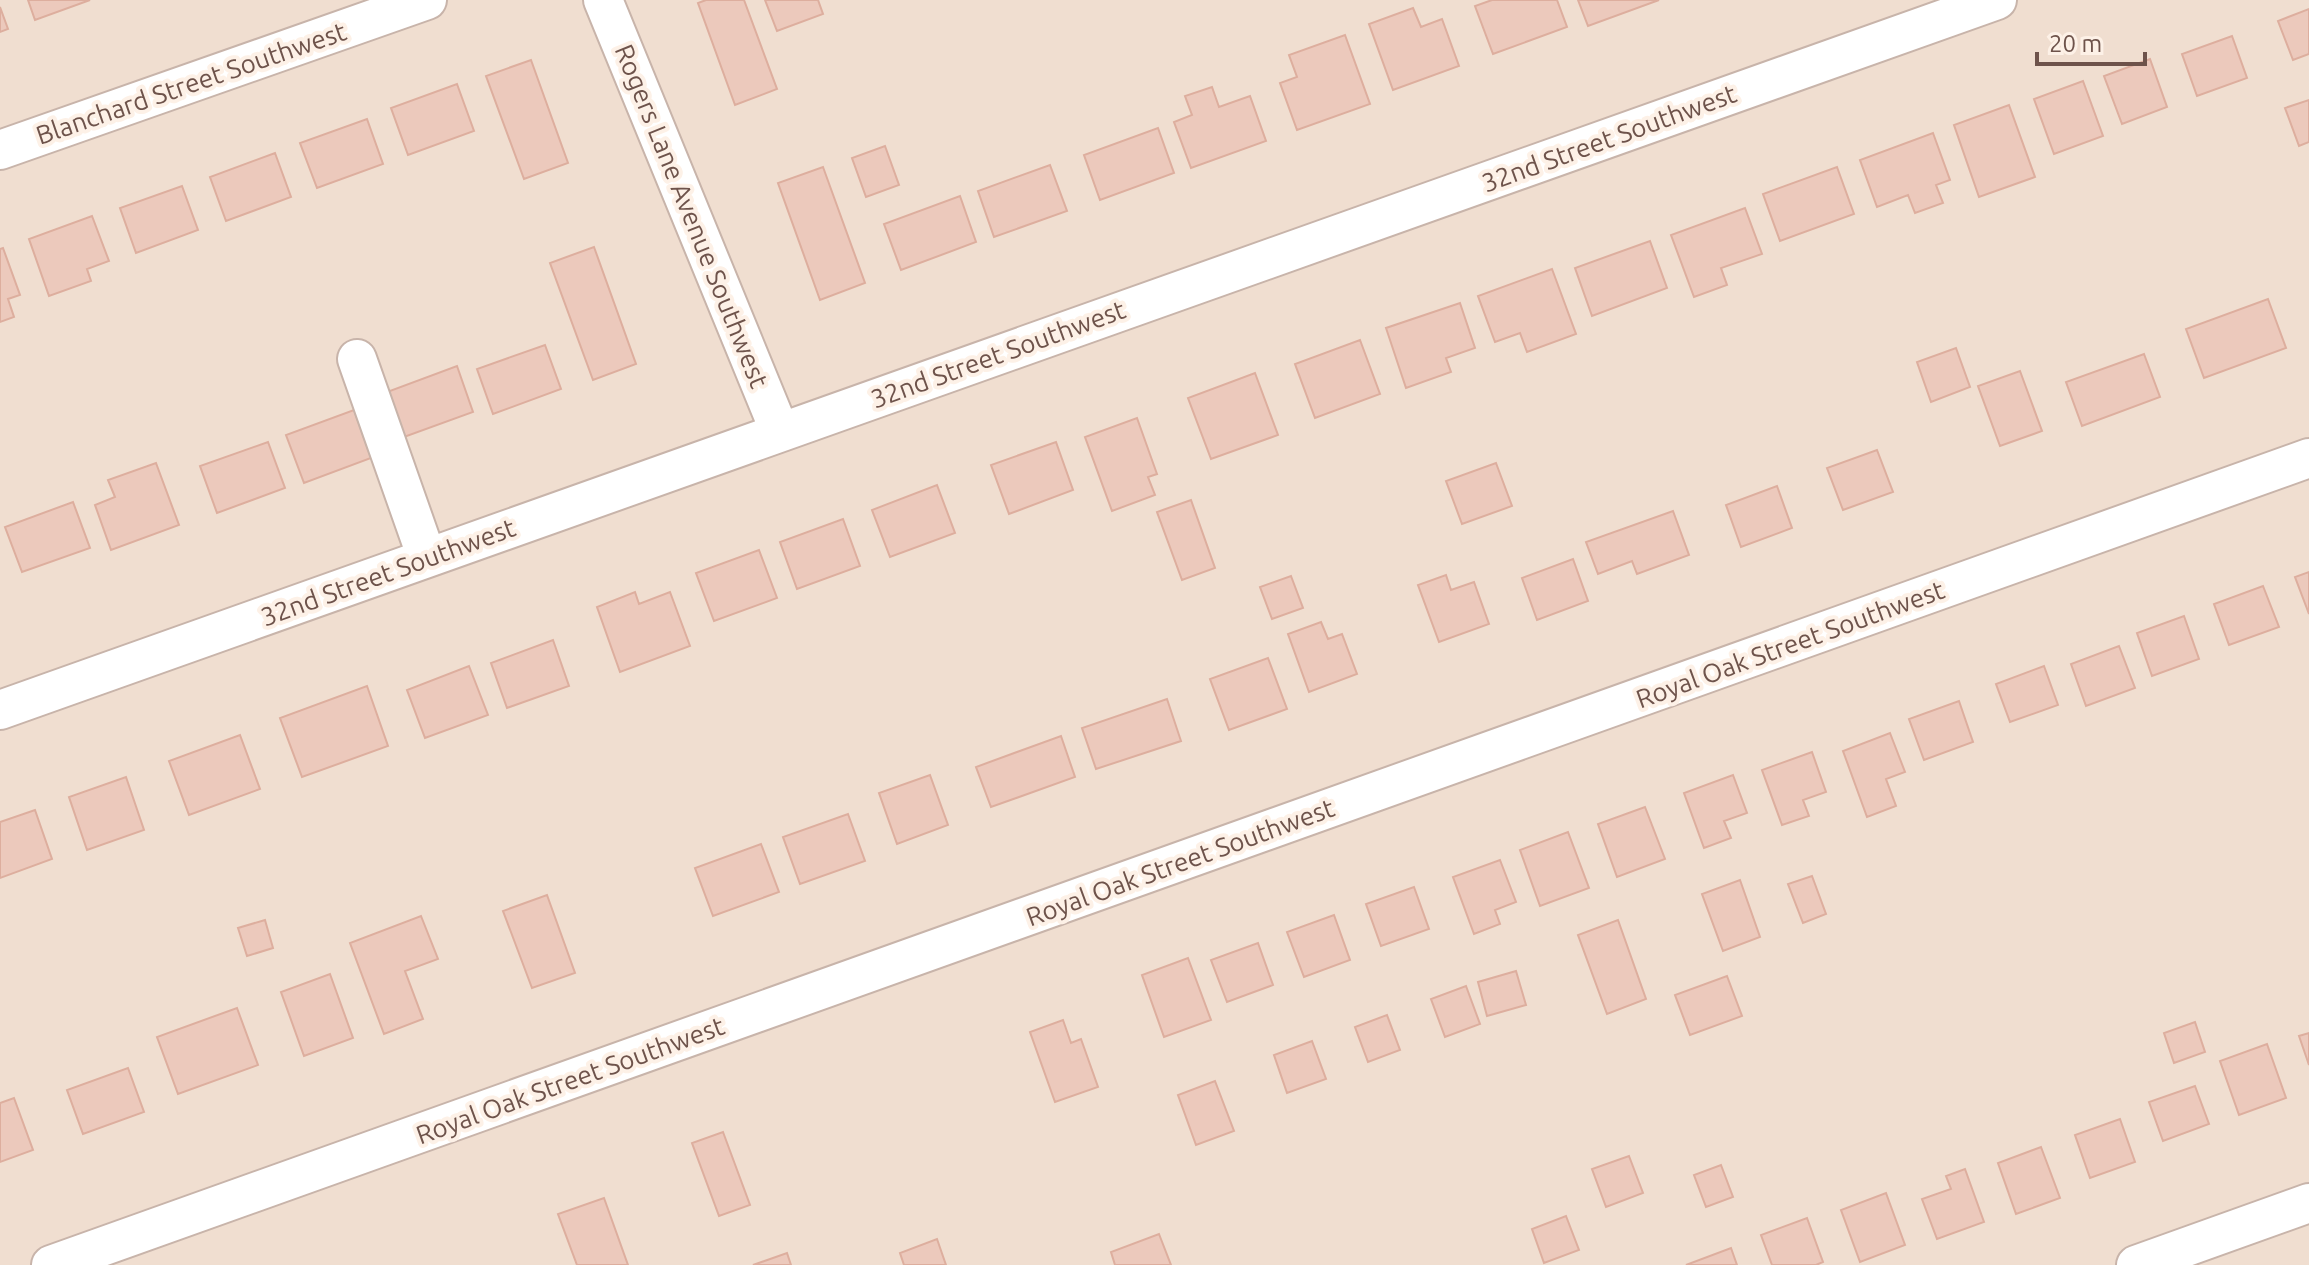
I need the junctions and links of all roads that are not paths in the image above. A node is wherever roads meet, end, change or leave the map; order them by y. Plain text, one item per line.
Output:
1 (427, 0) edge
2 (603, 0) edge
3 (1997, 0) edge
4 (0, 150) edge
5 (357, 359) dead end
6 (780, 432) junction
7 (2309, 458) edge
8 (427, 558) junction
9 (0, 710) edge
10 (2309, 1203) edge
11 (51, 1265) edge
12 (2136, 1265) edge

1 - 4 street, Blanchard Street Southwest
2 - 6 street, Rogers Lane Avenue Southwest
3 - 6 street, 32nd Street Southwest
5 - 8 street
6 - 8 street, 32nd Street Southwest
7 - 11 street, Royal Oak Street Southwest
8 - 9 street, 32nd Street Southwest
10 - 12 street

